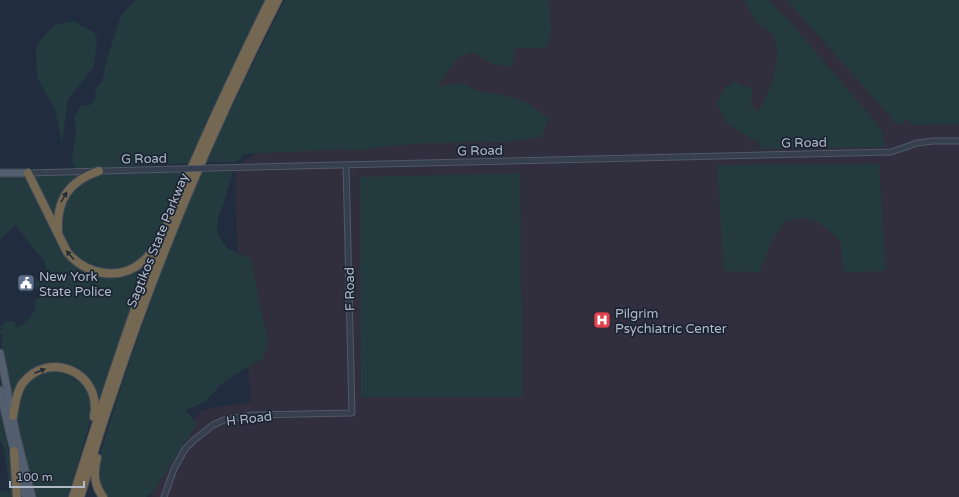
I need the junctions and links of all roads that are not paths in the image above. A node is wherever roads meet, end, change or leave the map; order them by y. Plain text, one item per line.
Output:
1 (270, 0) edge
2 (278, 0) edge
3 (959, 140) edge
4 (346, 165) junction
5 (99, 171) junction
6 (0, 173) edge
7 (28, 173) junction
8 (167, 228) junction
9 (58, 235) junction
10 (0, 353) edge
11 (0, 390) edge
12 (111, 397) junction
13 (352, 413) joint
14 (13, 416) junction
15 (14, 451) junction
16 (85, 457) junction
17 (17, 497) edge
18 (26, 497) edge
19 (32, 497) edge
20 (73, 497) edge
21 (80, 497) edge
22 (103, 497) edge
23 (164, 497) edge

1 - 8 highway, Sagtikos State Parkway
2 - 12 highway, Sagtikos State Parkway
3 - 4 street, G Road
4 - 5 street, G Road, bridge
4 - 13 street, F Road
5 - 7 street, G Road
9 -> 5 highway
6 - 7 main road, G Road
7 - 9 highway
8 -> 9 highway
8 - 16 highway, Sagtikos State Parkway
10 - 14 main road
11 - 15 main road
12 - 21 highway, Sagtikos State Parkway
12 - 22 highway
13 - 23 street, H Road
14 -> 16 highway
14 - 19 main road
15 - 17 highway
15 - 18 main road
16 - 20 highway, Sagtikos State Parkway

